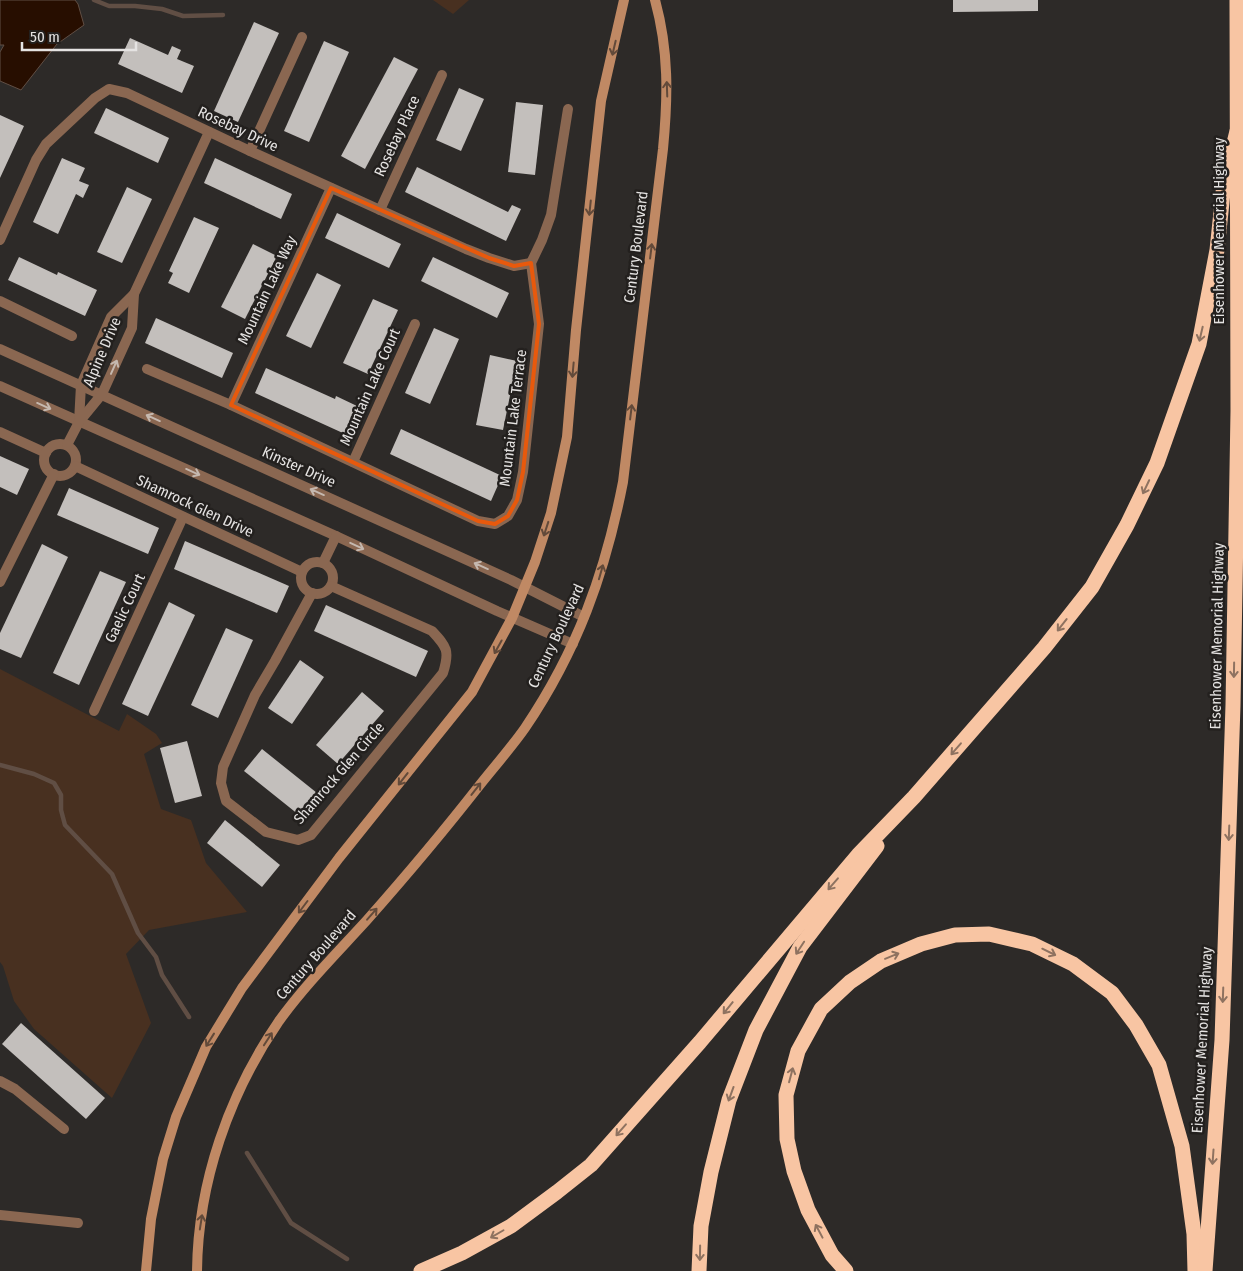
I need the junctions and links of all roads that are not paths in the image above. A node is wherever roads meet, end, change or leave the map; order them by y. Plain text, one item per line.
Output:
1 (624, 0) edge
2 (655, 0) edge
3 (1237, 0) edge
4 (302, 37) dead end
5 (442, 75) dead end
6 (568, 109) dead end
7 (1237, 131) junction
8 (209, 132) junction
9 (250, 151) junction
10 (331, 188) junction
11 (380, 210) junction
12 (0, 240) edge
13 (531, 263) junction
14 (134, 294) junction
15 (0, 301) edge
16 (415, 324) dead end
17 (72, 336) dead end
18 (0, 349) edge
19 (147, 369) dead end
20 (81, 385) junction
21 (0, 386) edge
22 (102, 394) junction
23 (230, 406) junction
24 (79, 422) junction
25 (0, 432) edge
26 (67, 445) junction
27 (46, 453) junction
28 (353, 462) junction
29 (75, 466) junction
30 (54, 474) junction
31 (183, 517) junction
32 (336, 536) junction
33 (323, 563) junction
34 (302, 572) junction
35 (0, 582) edge
36 (331, 586) junction
37 (525, 587) junction
38 (312, 593) junction
39 (584, 617) junction
40 (512, 618) junction
41 (573, 644) junction
42 (94, 711) dead end
43 (914, 797) junction
44 (0, 1081) edge
45 (64, 1129) dead end
46 (0, 1215) edge
47 (78, 1223) dead end
48 (146, 1271) edge
49 (197, 1271) edge
50 (421, 1271) edge
51 (699, 1271) edge
52 (846, 1271) edge
53 (1195, 1271) edge
54 (1205, 1271) edge

1 -> 37 street
39 -> 2 street, Century Boulevard
3 - 7 highway, Eisenhower Memorial Highway
4 - 9 street
5 - 11 street, Rosebay Place
6 - 13 street
7 -> 43 highway
7 -> 54 highway, Eisenhower Memorial Highway
8 - 9 street, Rosebay Drive
8 - 12 street, Rosebay Drive
8 - 14 street, Alpine Drive
9 - 10 street, Rosebay Drive
10 - 11 street, Rosebay Drive
10 - 23 street, Mountain Lake Way
11 - 13 street, Rosebay Drive
13 - 28 street, Mountain Lake Terrace
14 - 20 street, Alpine Drive
22 -> 14 street, Alpine Drive
15 - 17 street
16 - 28 street, Mountain Lake Court
18 - 20 street, Kinster Drive
19 - 23 street, Mountain Lake Terrace
20 - 22 street, Kinster Drive
20 - 24 street, Alpine Drive
21 -> 24 street
22 - 24 street, Alpine Drive
37 -> 22 street, Kinster Drive
23 - 28 street, Mountain Lake Terrace
24 - 26 street
24 -> 32 street
25 - 27 street
26 - 27 street
26 - 29 street
27 - 30 street
29 - 30 street
29 - 31 street, Shamrock Glen Drive
30 - 35 street
31 - 34 street, Shamrock Glen Drive
31 - 42 street, Gaelic Court
32 - 33 street
32 -> 40 street
33 - 34 street
33 - 36 street
34 - 38 street
36 - 38 street
36 - 38 street, Shamrock Glen Circle
37 - 39 street, Kinster Drive
37 - 40 street
39 - 41 street, Century Boulevard
40 - 41 street
40 -> 48 street
49 -> 41 street, Century Boulevard
43 -> 50 highway
43 -> 51 highway
44 - 45 street
46 - 47 street
52 -> 53 highway

